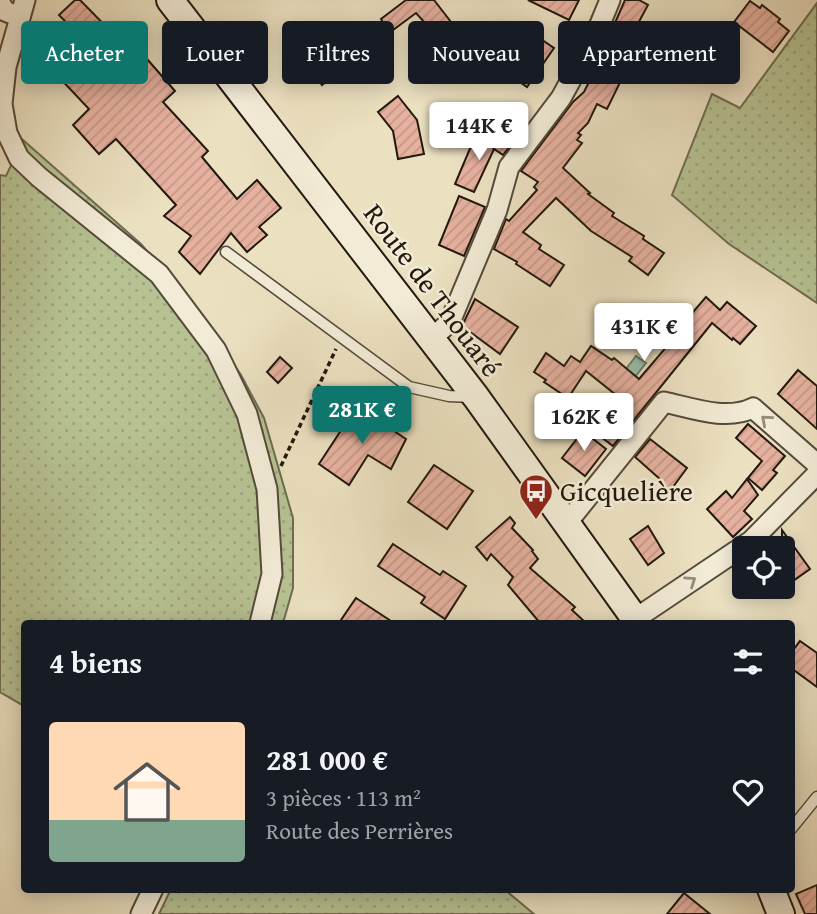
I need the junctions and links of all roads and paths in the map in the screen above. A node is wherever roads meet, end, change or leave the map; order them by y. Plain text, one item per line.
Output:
1 (170, 0) edge
2 (610, 0) edge
3 (0, 3) edge
4 (22, 8) edge
5 (4, 137) edge
6 (226, 252) dead end
7 (342, 337) junction
8 (431, 339) junction
9 (476, 397) junction
10 (817, 464) edge
11 (817, 474) edge
12 (267, 489) junction
13 (566, 524) junction
14 (261, 620) edge
15 (635, 620) edge
16 (637, 620) edge
17 (817, 797) edge
18 (795, 824) edge
19 (151, 893) edge
20 (773, 893) edge
21 (141, 914) edge
22 (781, 914) edge

1 - 8 street, Route de Thouaré
2 - 8 street
3 - 4 street
4 - 5 street
5 - 12 street
6 - 7 lane
7 - 9 lane
7 - 12 path
8 - 9 street, Route de Thouaré
9 - 13 street, Route de Thouaré
10 -> 13 street
16 -> 11 street
12 - 14 street
13 - 15 street, Route de Thouaré
17 - 18 lane
19 - 21 street
20 - 22 street

